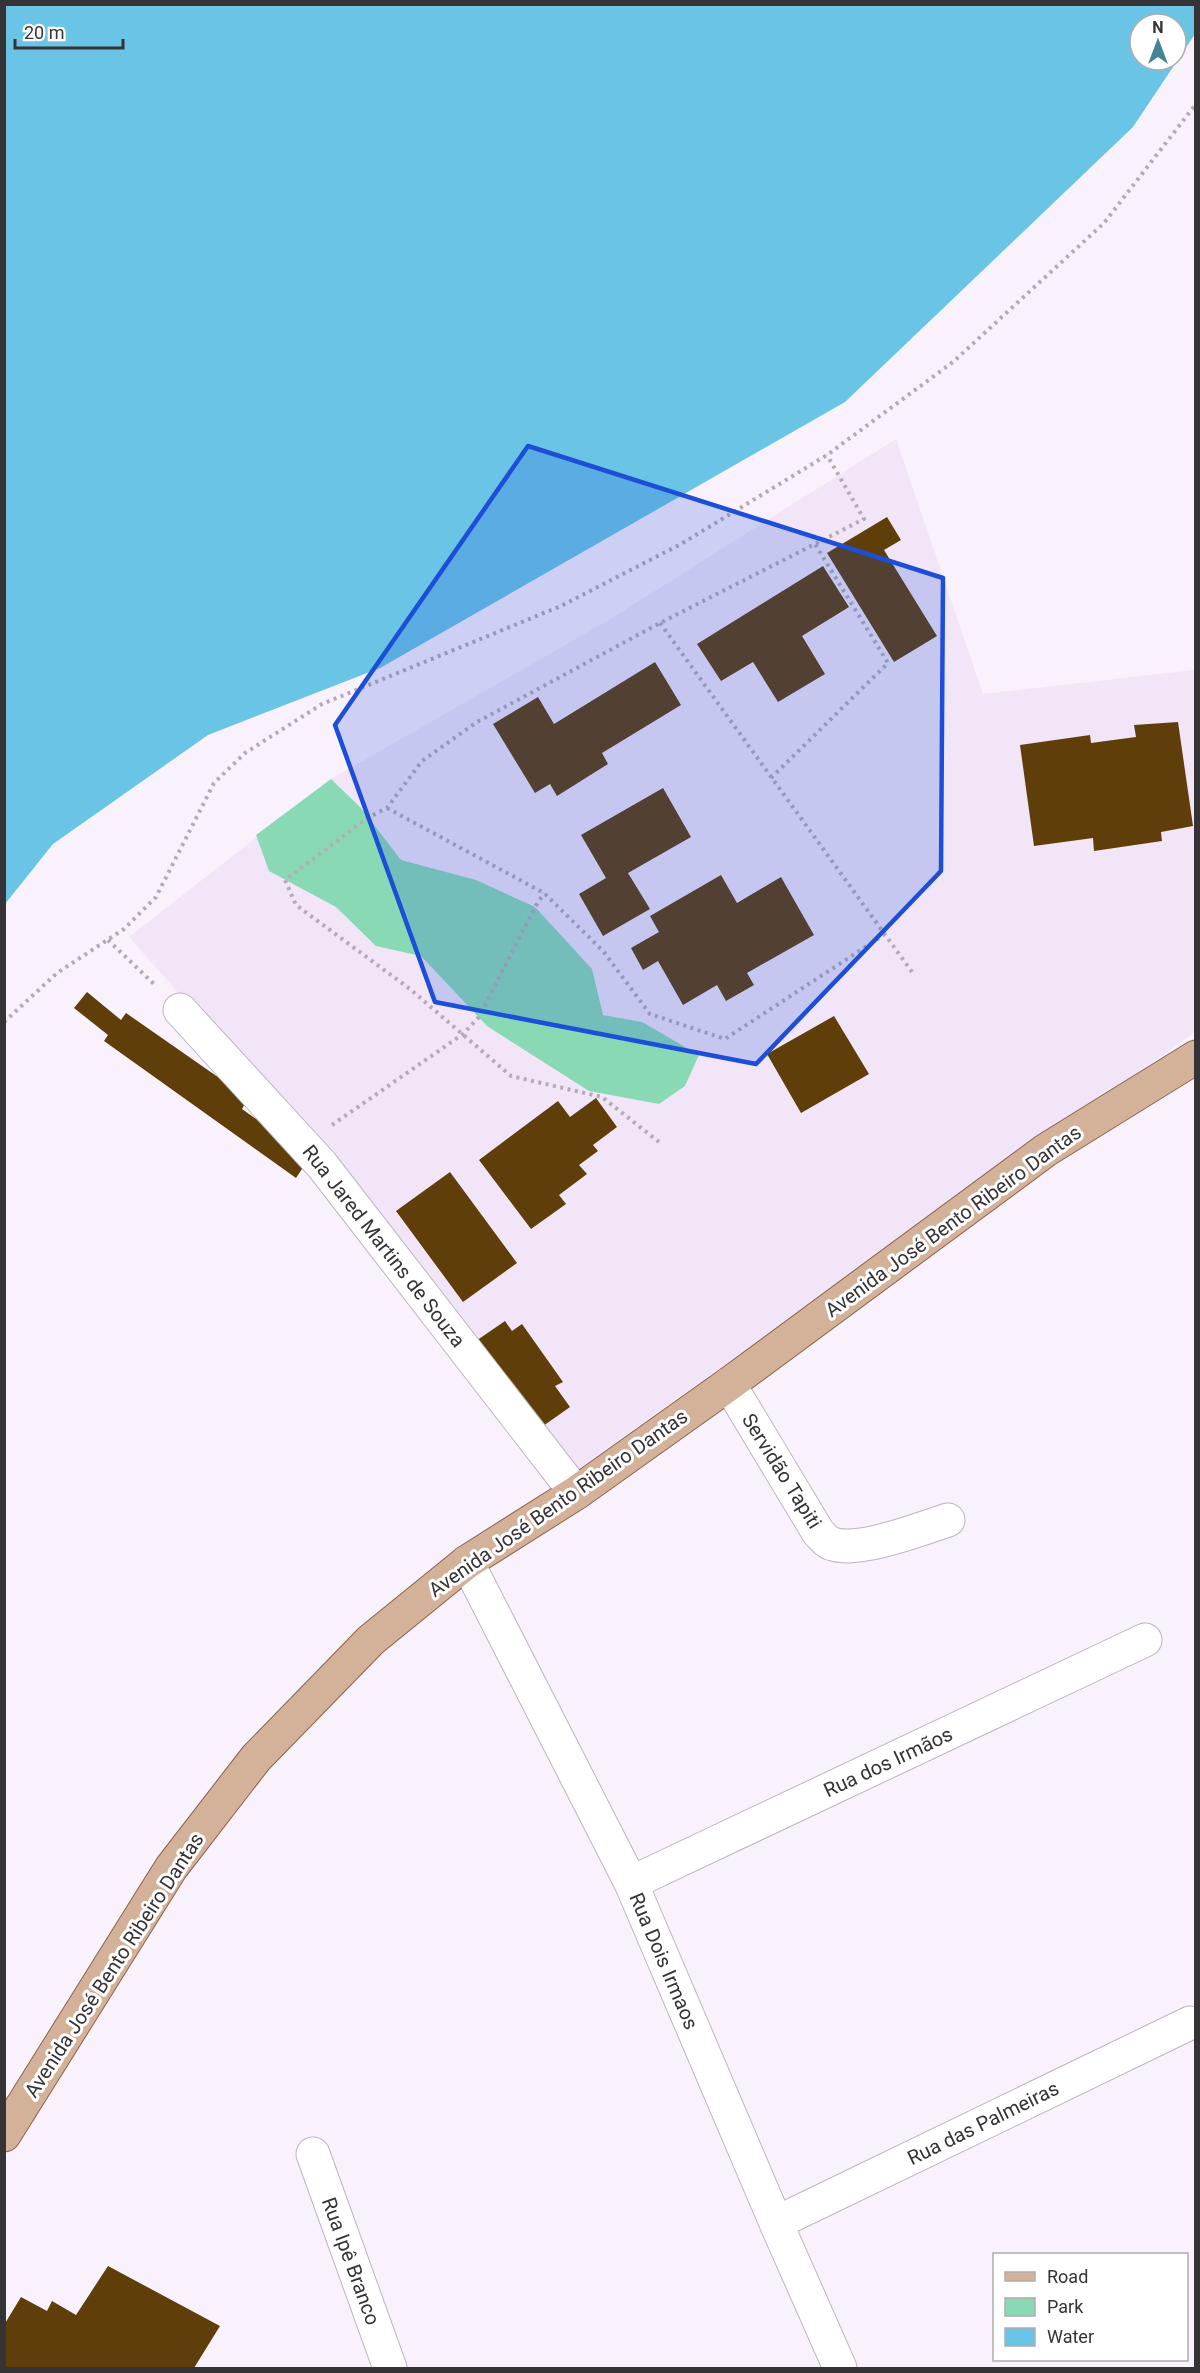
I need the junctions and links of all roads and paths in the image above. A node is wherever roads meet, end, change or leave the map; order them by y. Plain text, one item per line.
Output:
1 (1196, 104) edge
2 (827, 455) junction
3 (814, 544) junction
4 (660, 623) junction
5 (771, 778) junction
6 (387, 808) junction
7 (544, 893) junction
8 (885, 934) junction
9 (108, 940) junction
10 (912, 972) dead end
11 (180, 1010) joint
12 (4, 1022) edge
13 (463, 1034) junction
14 (1196, 1057) edge
15 (659, 1142) dead end
16 (305, 1144) junction
17 (729, 1384) junction
18 (576, 1493) junction
19 (948, 1520) dead end
20 (467, 1562) junction
21 (1145, 1640) dead end
22 (631, 1883) junction
23 (1190, 2023) dead end
24 (4, 2135) edge
25 (313, 2154) dead end
26 (776, 2223) junction
27 (390, 2368) edge
28 (840, 2368) edge

1 - 2 path
2 - 3 path
2 - 9 path
3 - 4 path
3 - 5 path
4 - 5 path
4 - 6 path
5 - 8 path
6 - 7 path
6 - 13 path
7 - 8 path
7 - 13 path
8 - 10 path
9 - 11 path
9 - 12 path
11 - 16 street, Rua Jared Martins de Souza
13 - 15 path
13 - 16 path
14 - 17 main road, Avenida José Bento Ribeiro Dantas
16 - 18 street, Rua Jared Martins de Souza
17 - 18 main road, Avenida José Bento Ribeiro Dantas
17 - 19 street, Servidão Tapiti
18 - 20 main road, Avenida José Bento Ribeiro Dantas
20 - 22 street, Rua Dois Irmaos
20 - 24 main road, Avenida José Bento Ribeiro Dantas
21 - 22 street, Rua dos Irmãos
22 - 26 street, Rua Dois Irmaos
23 - 26 street, Rua das Palmeiras
25 - 27 street, Rua Ipê Branco
26 - 28 street, Rua Dois Irmaos

